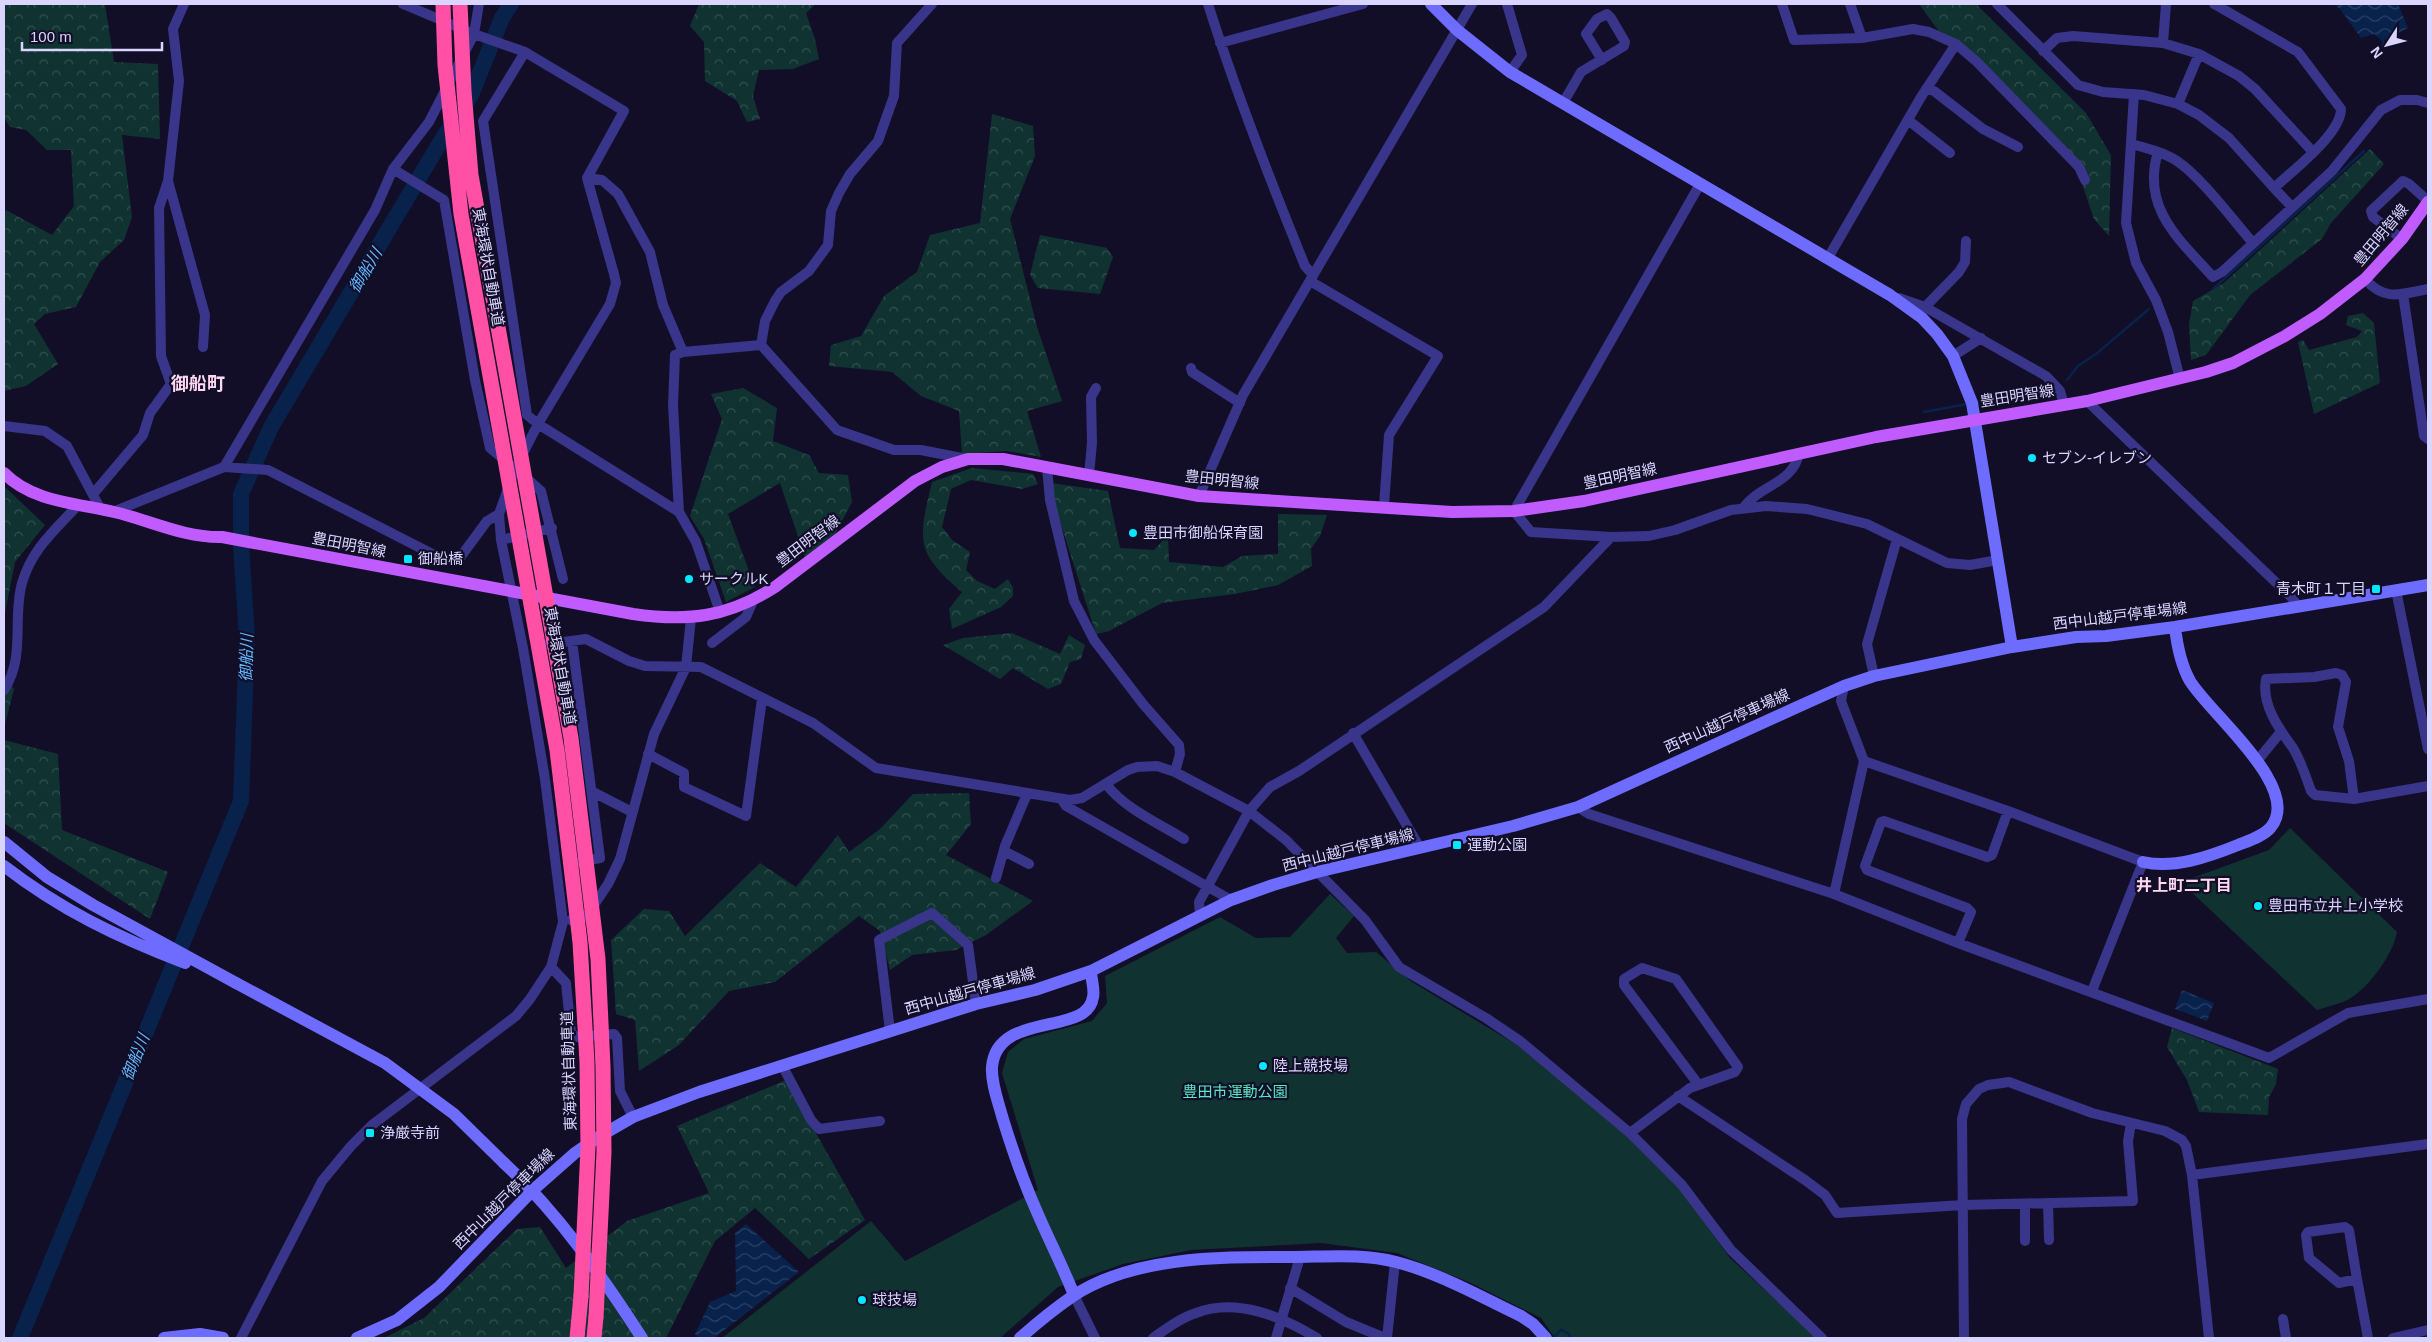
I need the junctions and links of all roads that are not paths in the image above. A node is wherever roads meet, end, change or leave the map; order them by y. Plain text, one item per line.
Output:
1 (184, 4) edge
2 (403, 4) edge
3 (443, 4) edge
4 (460, 4) edge
5 (479, 4) edge
6 (932, 4) edge
7 (1208, 4) edge
8 (1363, 4) edge
9 (1431, 4) edge
10 (1472, 4) edge
11 (1507, 4) edge
12 (1782, 4) edge
13 (1850, 4) edge
14 (1997, 4) edge
15 (2166, 4) edge
16 (2214, 4) edge
17 (429, 9) edge
18 (1457, 30) junction
19 (477, 35) junction
20 (1862, 38) junction
21 (1220, 43) junction
22 (2163, 43) junction
23 (1956, 44) junction
24 (2043, 50) junction
25 (525, 52) junction
26 (2199, 54) junction
27 (1602, 60) dead end
28 (1510, 72) junction
29 (1926, 89) junction
30 (2134, 94) junction
31 (1562, 102) junction
32 (2428, 103) edge
33 (2178, 104) junction
34 (1908, 120) junction
35 (2130, 144) junction
36 (2018, 147) dead end
37 (2158, 152) junction
38 (2313, 152) junction
39 (1950, 153) dead end
40 (396, 171) junction
41 (587, 178) junction
42 (2085, 180) dead end
43 (168, 181) junction
44 (1700, 184) junction
45 (2274, 188) junction
46 (2428, 201) edge
47 (2292, 208) junction
48 (497, 217) junction
49 (451, 233) junction
50 (2402, 239) junction
51 (1966, 241) dead end
52 (2253, 243) junction
53 (1828, 258) junction
54 (1311, 278) junction
55 (2365, 279) junction
56 (2428, 289) edge
57 (1890, 294) junction
58 (2402, 294) junction
59 (1925, 308) junction
60 (1981, 338) junction
61 (761, 345) junction
62 (203, 347) dead end
63 (683, 352) junction
64 (1952, 356) junction
65 (1191, 368) dead end
66 (521, 373) junction
67 (2180, 379) junction
68 (476, 380) junction
69 (1096, 388) dead end
70 (2087, 401) junction
71 (1240, 403) junction
72 (2064, 405) junction
73 (1976, 419) junction
74 (538, 424) junction
75 (4, 426) edge
76 (2428, 439) edge
77 (1799, 453) junction
78 (968, 460) junction
79 (224, 467) junction
80 (1047, 468) junction
81 (515, 469) junction
82 (4, 473) edge
83 (1089, 475) junction
84 (94, 493) junction
85 (1199, 496) junction
86 (77, 506) junction
87 (1384, 506) junction
88 (1743, 508) junction
89 (107, 511) junction
90 (1514, 511) junction
91 (679, 512) junction
92 (499, 514) junction
93 (552, 528) junction
94 (1611, 537) junction
95 (1898, 539) junction
96 (501, 540) junction
97 (1998, 560) junction
98 (563, 579) dead end
99 (2428, 585) edge
100 (2396, 590) junction
101 (512, 591) junction
102 (753, 601) junction
103 (2299, 606) junction
104 (720, 612) junction
105 (692, 618) junction
106 (2175, 627) junction
107 (572, 641) junction
108 (712, 643) dead end
109 (2012, 647) junction
110 (523, 648) junction
111 (686, 667) junction
112 (1874, 676) junction
113 (1844, 686) junction
114 (4, 690) edge
115 (762, 699) junction
116 (1354, 733) junction
117 (2280, 733) junction
118 (2428, 749) edge
119 (648, 754) junction
120 (1864, 761) junction
121 (2257, 761) junction
122 (1175, 772) junction
123 (589, 776) junction
124 (545, 779) junction
125 (1106, 784) junction
126 (2428, 786) edge
127 (593, 792) junction
128 (1027, 794) junction
129 (2354, 799) junction
130 (1062, 800) junction
131 (1578, 807) junction
132 (1249, 811) junction
133 (2008, 811) junction
134 (632, 812) junction
135 (1184, 839) dead end
136 (4, 842) edge
137 (1420, 848) junction
138 (1004, 851) junction
139 (2142, 862) junction
140 (1029, 864) dead end
141 (4, 866) edge
142 (557, 866) junction
143 (1318, 872) junction
144 (996, 878) dead end
145 (1207, 886) junction
146 (1834, 894) junction
147 (1231, 900) junction
148 (1200, 915) junction
149 (563, 922) junction
150 (1958, 943) junction
151 (151, 944) junction
152 (551, 967) junction
153 (1091, 971) junction
154 (2092, 991) junction
155 (2428, 999) edge
156 (976, 1004) junction
157 (890, 1031) junction
158 (782, 1065) junction
159 (1698, 1084) junction
160 (1678, 1096) junction
161 (634, 1118) junction
162 (880, 1121) dead end
163 (2131, 1123) junction
164 (1630, 1133) junction
165 (2428, 1144) edge
166 (2192, 1175) junction
167 (534, 1190) junction
168 (2048, 1203) junction
169 (2025, 1204) junction
170 (1963, 1205) junction
171 (2049, 1240) dead end
172 (2025, 1242) dead end
173 (1300, 1257) junction
174 (1395, 1262) junction
175 (2357, 1279) junction
176 (1290, 1288) junction
177 (1074, 1295) junction
178 (1281, 1318) junction
179 (2283, 1320) dead end
180 (2428, 1330) edge
181 (164, 1338) edge
182 (223, 1338) edge
183 (241, 1338) edge
184 (357, 1338) edge
185 (577, 1338) edge
186 (594, 1338) edge
187 (642, 1338) edge
188 (1020, 1338) edge
189 (1095, 1338) edge
190 (1152, 1338) edge
191 (1276, 1338) edge
192 (1317, 1338) edge
193 (1386, 1338) edge
194 (1546, 1338) edge
195 (1822, 1338) edge
196 (1964, 1338) edge
197 (2209, 1338) edge
198 (2286, 1338) edge
199 (2368, 1338) edge
200 (2393, 1338) edge

1 - 43 street
2 - 17 street
3 - 185 highway, 東海環状自動車道, bridge
4 - 186 highway, 東海環状自動車道, bridge
5 - 19 street
6 - 61 street
7 - 21 street
8 - 21 street
9 - 18 street
10 - 18 street
11 - 28 street
12 - 20 street
13 - 20 street
14 - 24 street
15 - 22 street
16 - 38 street
17 - 19 street
18 - 28 street
18 - 54 street
19 - 25 street
19 - 40 street
20 - 23 street
21 - 54 street
22 - 24 street
22 - 26 street
23 - 29 street
23 - 42 street
24 - 30 street
25 - 41 street
25 - 48 street
26 - 33 street
26 - 38 street
27 - 31 street
28 - 31 street
29 - 34 street
29 - 36 street
30 - 33 street
30 - 35 street
31 - 44 street
32 - 47 street
33 - 45 street
34 - 39 street
34 - 53 street
35 - 37 street
35 - 67 street
37 - 52 street
37 - 52 street
38 - 45 street
40 - 49 street
40 - 79 street
41 - 63 street
41 - 74 street
43 - 62 street
43 - 84 street
44 - 53 street
44 - 90 street
45 - 47 street
46 - 50 main road, 豊田明智線
46 - 50 street
47 - 52 street
48 - 49 street
48 - 66 street
49 - 68 street
50 - 55 main road, 豊田明智線
51 - 59 street
53 - 57 street
54 - 71 street
54 - 87 street
55 - 58 street
55 - 67 main road, 豊田明智線
56 - 58 street
57 - 59 street
57 - 64 street
58 - 76 street
59 - 60 street
60 - 64 street
60 - 72 street
61 - 63 street
61 - 78 street
63 - 91 street
64 - 73 street
65 - 71 street
66 - 68 street
66 - 74 street
67 - 70 main road, 豊田明智線
68 - 81 street
69 - 83 street
70 - 72 main road, 豊田明智線
70 - 103 street
71 - 85 street
72 - 73 main road, 豊田明智線
73 - 77 main road, 豊田明智線
73 - 97 street
74 - 81 street
74 - 91 street
75 - 84 street
77 - 88 street
77 - 90 main road, 豊田明智線
78 - 80 main road, 豊田明智線
78 - 102 main road, 豊田明智線
79 - 89 street
79 - 92 street
80 - 83 main road, 豊田明智線
80 - 122 street
81 - 92 street
81 - 93 street
82 - 86 main road, 豊田明智線
83 - 85 main road, 豊田明智線
84 - 89 street
85 - 87 main road, 豊田明智線
86 - 89 main road, 豊田明智線
86 - 114 street
87 - 90 main road, 豊田明智線
88 - 94 street
88 - 95 street
89 - 101 main road, 豊田明智線
90 - 94 street
91 - 104 street
92 - 96 street
93 - 96 street
93 - 98 street
94 - 116 street
95 - 97 street
95 - 112 street
96 - 101 street
97 - 109 street
99 - 100 street, 西中山越戸停車場線
100 - 103 street, 西中山越戸停車場線
100 - 118 street
101 - 105 main road, 豊田明智線
101 - 110 street
102 - 104 main road, 豊田明智線
102 - 108 street
103 - 106 street, 西中山越戸停車場線
104 - 105 main road, 豊田明智線
105 - 111 street
106 - 109 street, 西中山越戸停車場線
106 - 121 street
107 - 110 street
107 - 111 street
107 - 123 street
109 - 112 street, 西中山越戸停車場線
110 - 124 street
111 - 115 street
111 - 119 street
112 - 113 street, 西中山越戸停車場線
113 - 120 street
113 - 131 street, 西中山越戸停車場線
115 - 119 street
115 - 128 street
116 - 132 street
116 - 137 street
117 - 121 street
117 - 129 street
117 - 129 street
119 - 134 street
120 - 133 street
120 - 146 street
121 - 139 street
122 - 125 street
122 - 132 street
123 - 124 street
123 - 127 street
124 - 142 street
125 - 130 street
125 - 135 street
126 - 129 street
127 - 134 street
127 - 142 street
128 - 130 street
128 - 138 street
130 - 145 street
131 - 137 street, 西中山越戸停車場線
131 - 146 street
132 - 143 street
132 - 145 street
133 - 139 street
133 - 150 street
134 - 149 street
136 - 151 street
137 - 143 street, 西中山越戸停車場線
138 - 140 street
138 - 144 street
139 - 154 street
141 - 151 street
142 - 149 street
143 - 147 street, 西中山越戸停車場線
143 - 164 street
145 - 147 street
145 - 148 street
146 - 150 street
147 - 148 street, 西中山越戸停車場線
148 - 153 street, 西中山越戸停車場線
149 - 152 street
150 - 154 street
151 - 167 street, bridge
152 - 161 street
152 - 183 street
153 - 156 street, 西中山越戸停車場線
153 - 177 street
154 - 155 street
156 - 157 street, 西中山越戸停車場線
156 - 157 street
157 - 158 street, 西中山越戸停車場線
158 - 161 street, 西中山越戸停車場線
158 - 162 street
159 - 159 street
159 - 160 street
160 - 164 street
160 - 170 street
161 - 167 street, 西中山越戸停車場線
163 - 166 street
163 - 168 street
163 - 170 street
164 - 195 street
165 - 166 street
166 - 197 street
167 - 184 street, 西中山越戸停車場線
167 - 187 street
168 - 169 street
168 - 171 street
169 - 170 street
169 - 172 street
170 - 196 street
173 - 174 street
173 - 176 street
173 - 177 street
174 - 193 street
174 - 194 street
175 - 175 street
175 - 199 street
176 - 178 street
176 - 193 street
177 - 188 street
177 - 189 street
178 - 190 street
178 - 191 street
178 - 192 street
179 - 198 street
180 - 200 street
181 - 182 street

